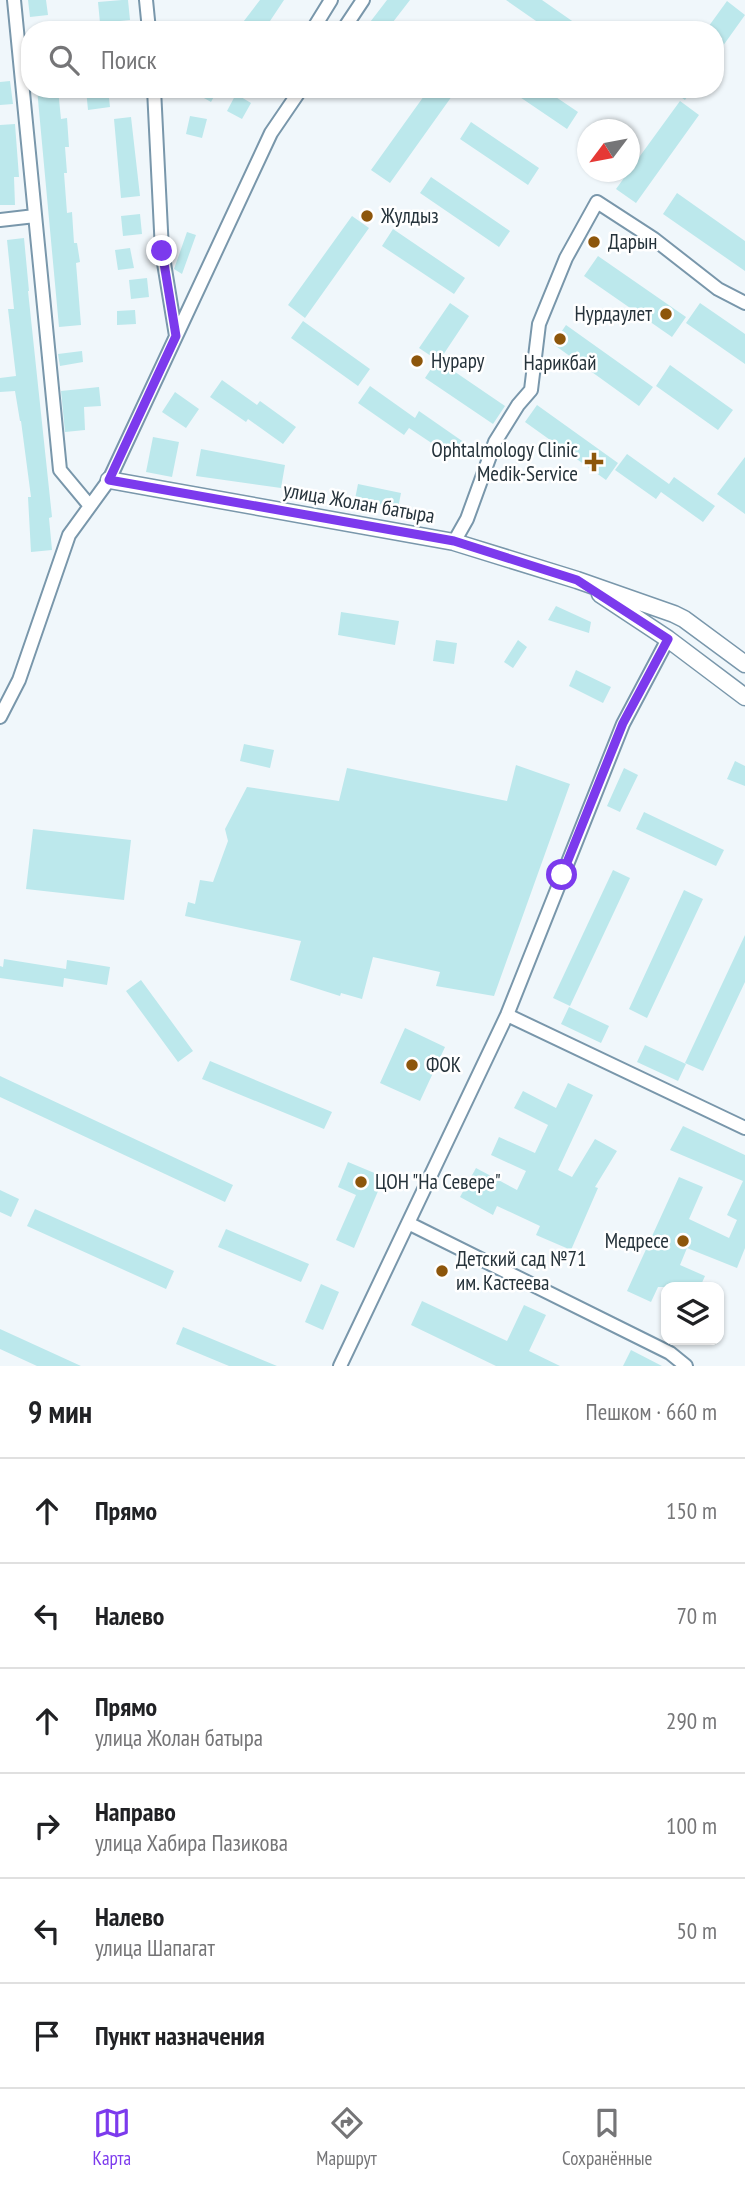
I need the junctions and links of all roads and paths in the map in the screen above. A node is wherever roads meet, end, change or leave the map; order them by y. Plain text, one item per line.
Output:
1 (14, 0) edge
2 (146, 0) edge
3 (331, 0) edge
4 (363, 0) edge
5 (148, 21) edge
6 (318, 21) edge
7 (349, 21) edge
8 (21, 69) edge
9 (24, 98) edge
10 (154, 98) edge
11 (295, 98) edge
12 (36, 216) junction
13 (0, 220) edge
14 (745, 303) edge
15 (176, 336) junction
16 (109, 480) junction
17 (90, 506) junction
18 (454, 541) junction
19 (577, 580) junction
20 (668, 639) junction
21 (745, 664) edge
22 (745, 697) edge
23 (0, 717) edge
24 (507, 1015) junction
25 (745, 1128) edge
26 (408, 1223) junction
27 (340, 1366) edge
28 (686, 1366) edge

1 - 8 street
2 - 5 street
3 - 6 street
4 - 7 street
9 - 12 street
10 - 15 street
11 - 15 street
12 - 13 street
12 - 17 street
14 - 18 street
15 - 16 street
16 - 17 street
16 - 18 street, улица Жолан батыра
17 - 23 street
18 - 19 street, улица Жолан батыра
19 - 20 street
19 - 21 street, улица Жолан батыра
20 - 22 street
20 - 24 street
24 - 25 street
24 - 26 street
26 - 27 street
26 - 28 street

